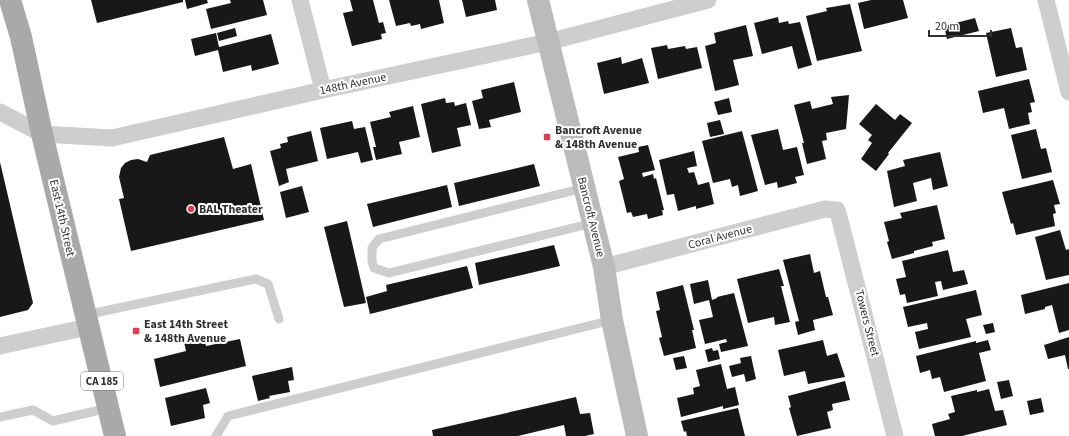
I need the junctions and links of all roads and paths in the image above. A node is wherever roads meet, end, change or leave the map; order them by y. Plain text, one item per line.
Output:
1 (10, 0) edge
2 (300, 0) edge
3 (538, 0) edge
4 (708, 0) edge
5 (1046, 0) edge
6 (548, 42) junction
7 (323, 90) junction
8 (1069, 92) edge
9 (0, 112) edge
10 (42, 134) junction
11 (584, 188) junction
12 (837, 210) joint
13 (593, 223) junction
14 (604, 267) junction
15 (279, 319) dead end
16 (612, 320) junction
17 (87, 321) junction
18 (0, 346) edge
19 (108, 408) junction
20 (0, 417) edge
21 (115, 436) edge
22 (216, 436) edge
23 (637, 436) edge
24 (895, 436) edge

1 - 10 main road, East 14th Street / CA 185
2 - 7 street
3 - 6 main road, Bancroft Avenue
4 - 6 street, 148th Avenue
5 - 8 street
6 - 7 street, 148th Avenue
6 - 11 main road, Bancroft Avenue
7 - 10 street, 148th Avenue
9 - 10 street, 148th Avenue
10 - 17 main road, East 14th Street / CA 185
11 - 13 main road, Bancroft Avenue
11 - 13 lane
12 - 14 street, Coral Avenue
12 - 24 street, Towers Street
13 - 14 main road, Bancroft Avenue
14 - 16 main road, Bancroft Avenue
15 - 17 lane
16 - 22 lane
16 - 23 main road, Bancroft Avenue
17 - 18 street
17 - 19 main road, East 14th Street / CA 185
19 - 20 lane
19 - 21 main road, East 14th Street / CA 185

